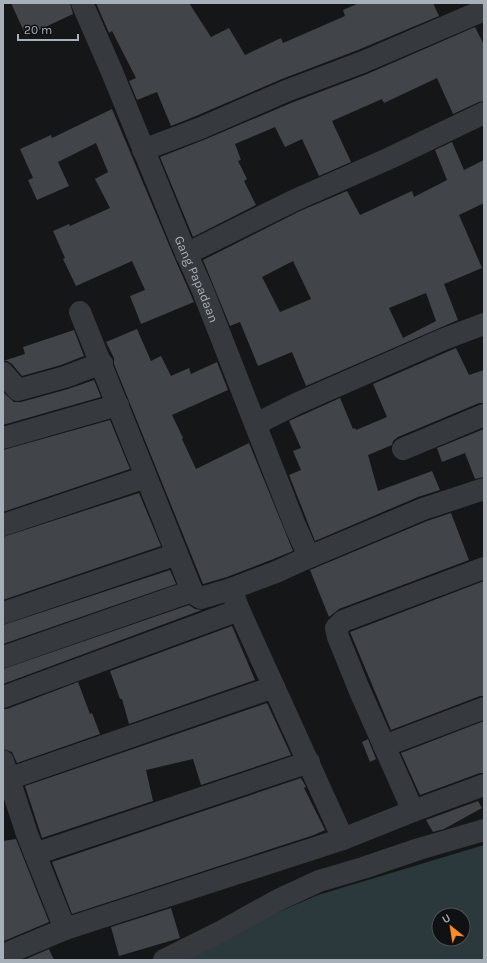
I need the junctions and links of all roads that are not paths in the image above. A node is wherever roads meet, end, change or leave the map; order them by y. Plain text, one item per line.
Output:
1 (82, 3) edge
2 (484, 10) edge
3 (484, 113) edge
4 (143, 150) junction
5 (186, 254) junction
6 (80, 312) dead end
7 (484, 324) edge
8 (102, 363) junction
9 (3, 372) edge
10 (118, 405) junction
11 (484, 414) edge
12 (256, 424) junction
13 (3, 438) edge
14 (403, 449) dead end
15 (146, 477) junction
16 (484, 489) edge
17 (3, 525) edge
18 (177, 554) junction
19 (309, 557) junction
20 (484, 568) edge
21 (231, 590) junction
22 (192, 591) junction
23 (239, 610) junction
24 (3, 613) edge
25 (3, 657) edge
26 (274, 687) junction
27 (3, 697) edge
28 (484, 708) edge
29 (384, 746) junction
30 (309, 762) junction
31 (7, 785) edge
32 (484, 785) edge
33 (413, 811) junction
34 (484, 830) edge
35 (344, 839) junction
36 (35, 854) junction
37 (65, 929) junction
38 (3, 954) edge
39 (164, 960) edge

1 - 4 street, Gang Papadaan
2 - 4 street
3 - 5 street
4 - 5 street, Gang Papadaan
5 - 12 street, Gang Papadaan
6 - 8 street
7 - 12 street
8 - 9 street
8 - 10 street
10 - 13 street
10 - 15 street
11 - 14 street
12 - 19 street, Gang Papadaan
15 - 17 street
15 - 18 street
16 - 19 street
18 - 22 street
18 - 24 street
19 - 21 street
20 - 29 street
21 - 22 street
21 - 23 street
22 - 25 street
23 - 26 street
23 - 27 street
26 - 30 street
26 - 31 street
28 - 29 street
29 - 33 street
30 - 35 street
30 - 36 street
31 - 36 street
32 - 33 street
33 - 35 street
34 - 39 street
35 - 37 street
36 - 37 street
37 - 38 street

